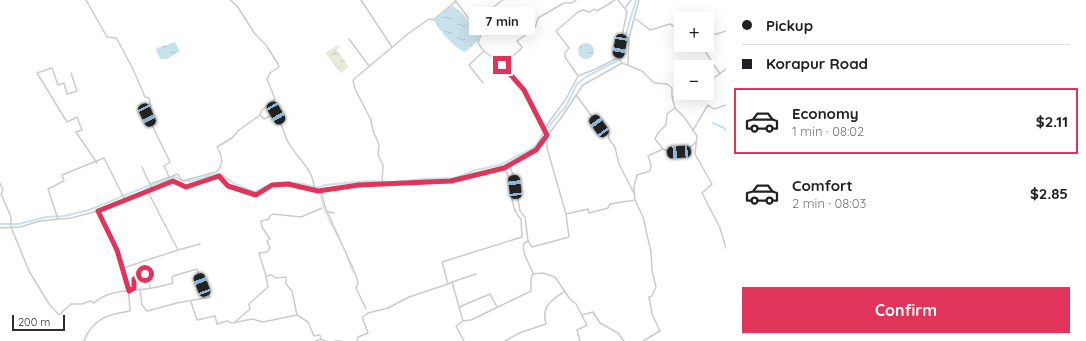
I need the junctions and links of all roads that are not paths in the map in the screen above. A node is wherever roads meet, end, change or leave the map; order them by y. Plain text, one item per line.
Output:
1 (86, 0) edge
2 (230, 0) edge
3 (361, 0) edge
4 (503, 0) edge
5 (576, 0) edge
6 (616, 0) edge
7 (631, 0) edge
8 (639, 0) edge
9 (455, 1) edge
10 (625, 8) junction
11 (635, 18) junction
12 (472, 26) junction
13 (674, 26) edge
14 (726, 31) edge
15 (714, 34) edge
16 (349, 39) dead end
17 (392, 47) junction
18 (484, 51) junction
19 (706, 52) edge
20 (619, 58) junction
21 (622, 63) junction
22 (628, 64) junction
23 (502, 65) junction
24 (369, 66) junction
25 (726, 69) edge
26 (71, 73) dead end
27 (720, 74) junction
28 (578, 76) junction
29 (714, 78) edge
30 (483, 83) dead end
31 (576, 95) junction
32 (672, 97) joint
33 (726, 105) edge
34 (675, 108) junction
35 (260, 116) junction
36 (693, 130) junction
37 (545, 132) junction
38 (697, 141) junction
39 (663, 149) junction
40 (97, 163) junction
41 (509, 165) junction
42 (142, 167) dead end
43 (504, 168) junction
44 (169, 177) junction
45 (0, 183) edge
46 (382, 183) junction
47 (150, 184) junction
48 (152, 188) junction
49 (314, 189) junction
50 (146, 190) junction
51 (321, 191) junction
52 (635, 195) junction
53 (125, 200) junction
54 (635, 200) junction
55 (322, 208) dead end
56 (326, 210) junction
57 (98, 211) junction
58 (334, 213) dead end
59 (566, 214) junction
60 (58, 219) junction
61 (0, 228) edge
62 (11, 228) junction
63 (528, 242) junction
64 (200, 244) dead end
65 (726, 248) edge
66 (178, 250) junction
67 (262, 265) junction
68 (258, 266) dead end
69 (123, 268) junction
70 (476, 274) dead end
71 (533, 274) junction
72 (266, 276) junction
73 (452, 282) junction
74 (448, 284) junction
75 (150, 288) junction
76 (140, 289) junction
77 (132, 290) junction
78 (129, 291) junction
79 (565, 291) junction
80 (191, 302) junction
81 (460, 307) junction
82 (497, 307) junction
83 (366, 309) dead end
84 (297, 315) junction
85 (582, 316) junction
86 (463, 321) junction
87 (234, 323) junction
88 (321, 339) junction
89 (84, 341) edge
90 (316, 341) edge
91 (326, 341) edge
92 (336, 341) edge
93 (340, 341) edge
94 (357, 341) edge
95 (464, 341) edge
96 (505, 341) edge
97 (580, 341) edge
98 (624, 341) edge
99 (643, 341) edge

1 - 44 street
2 - 35 street
3 - 17 street
4 - 12 street
5 - 23 street
6 - 10 street
6 - 28 street
7 - 10 street
8 - 11 street
9 - 12 street
9 - 17 street
10 - 20 street
11 - 13 street
11 - 22 street
12 - 18 street
14 - 15 street
16 - 24 street
17 - 24 street
18 - 23 street
18 - 30 street
19 - 27 street
20 - 21 street
20 - 28 street
21 - 22 street
21 - 31 street
22 - 32 street
23 - 37 street
24 - 46 street
25 - 27 street
26 - 40 street
27 - 29 street
28 - 37 street
31 - 37 street
31 - 52 street
32 - 34 street
33 - 36 street
34 - 36 street
34 - 39 street
35 - 44 street
35 - 49 street
36 - 38 street
37 - 41 street
37 - 59 street
38 - 39 street
38 - 65 street
39 - 52 street
40 - 53 street
40 - 60 street
41 - 43 street
41 - 63 street
42 - 47 street
43 - 46 street
43 - 74 street
44 - 47 street
45 - 62 street
46 - 51 street
47 - 48 street
48 - 49 street
48 - 50 street
49 - 51 street
50 - 53 street
50 - 66 street
51 - 56 street
52 - 54 street
53 - 57 street
54 - 59 street
54 - 99 street
55 - 67 street
56 - 58 street
56 - 83 street
57 - 60 street
57 - 69 street
59 - 63 street
60 - 62 street
61 - 62 street
62 - 78 street
63 - 71 street
64 - 66 street
66 - 69 street
67 - 68 street
67 - 72 street
69 - 78 street
70 - 73 street
71 - 79 street
71 - 82 street
72 - 84 street
72 - 87 street
73 - 74 street
73 - 81 street
74 - 94 street
75 - 76 street
75 - 77 street
75 - 80 street
76 - 77 street
76 - 80 street
77 - 78 street
78 - 89 street
79 - 85 street
79 - 96 street
80 - 87 street
81 - 82 street
81 - 86 street
82 - 86 street
84 - 87 street
84 - 88 street
85 - 97 street
85 - 98 street
86 - 95 street
88 - 90 street
88 - 91 street
92 - 93 street

